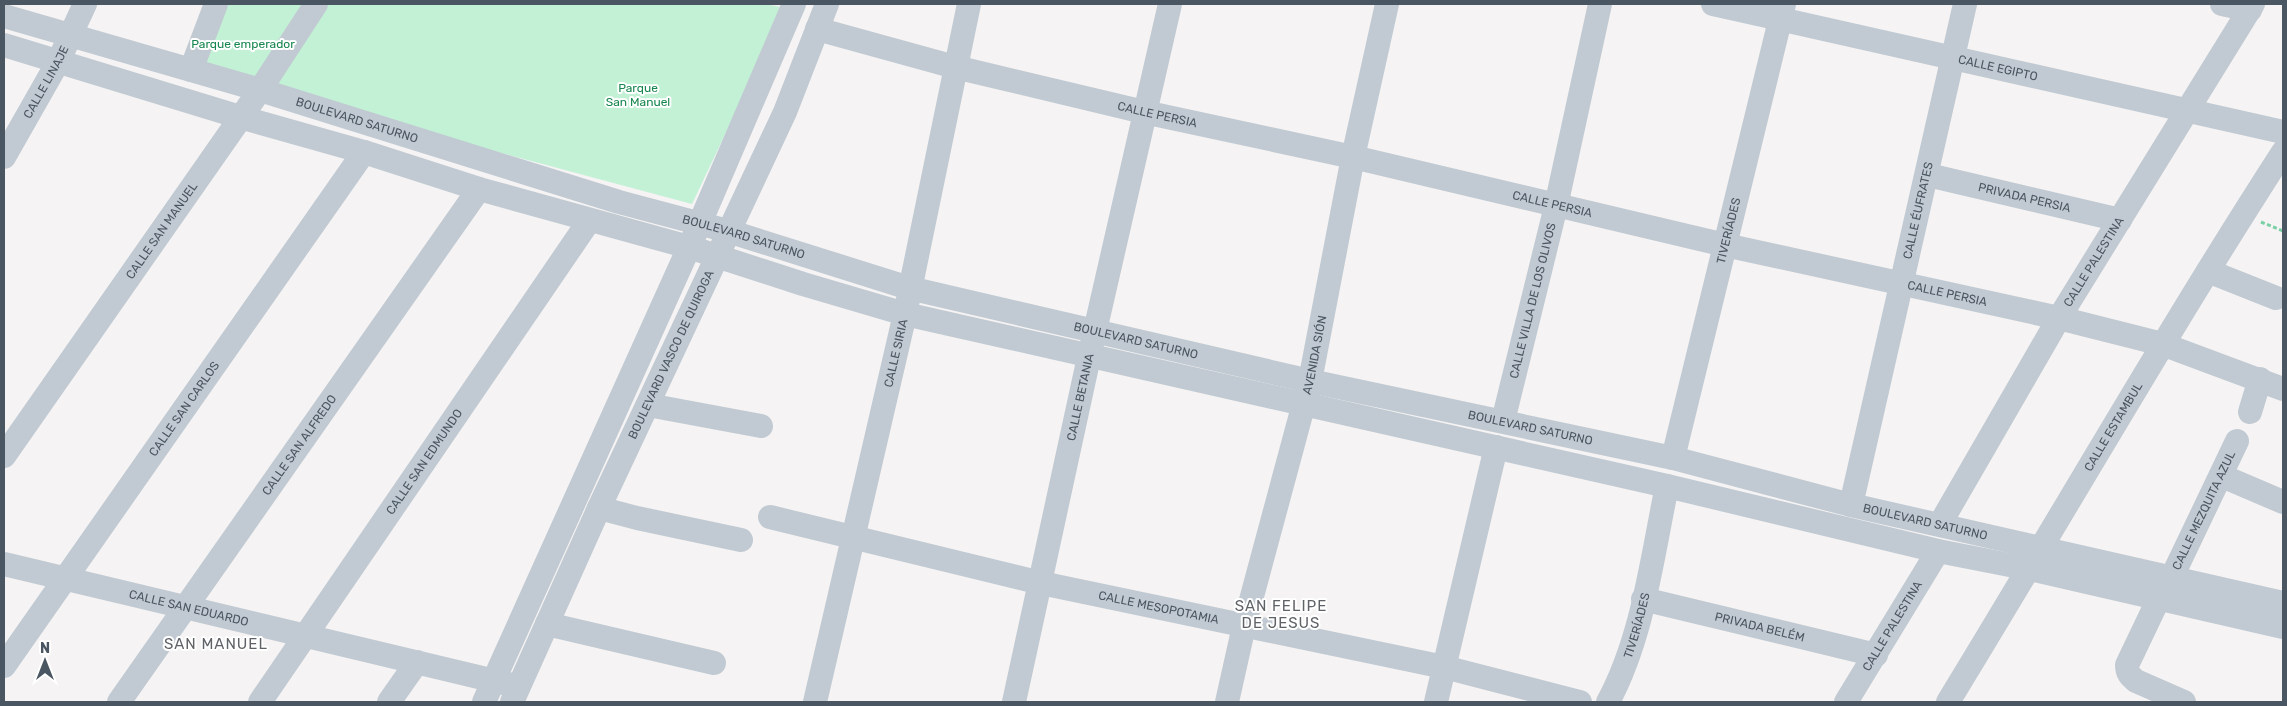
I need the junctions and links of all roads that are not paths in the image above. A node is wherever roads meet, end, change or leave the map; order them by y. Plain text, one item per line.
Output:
1 (85, 4) edge
2 (216, 4) edge
3 (316, 4) edge
4 (792, 4) edge
5 (827, 4) edge
6 (968, 4) edge
7 (1170, 4) edge
8 (1386, 4) edge
9 (1600, 4) edge
10 (1713, 4) edge
11 (1965, 4) edge
12 (2222, 4) edge
13 (2252, 7) edge
14 (1783, 11) edge
15 (4, 16) edge
16 (817, 29) junction
17 (71, 36) junction
18 (4, 45) edge
19 (1953, 59) junction
20 (58, 62) junction
21 (955, 67) junction
22 (191, 70) junction
23 (260, 90) junction
24 (2186, 109) junction
25 (1144, 112) junction
26 (240, 117) junction
27 (2283, 132) edge
28 (364, 152) junction
29 (2283, 152) edge
30 (4, 157) edge
31 (1353, 157) junction
32 (1928, 175) junction
33 (479, 189) junction
34 (1556, 206) junction
35 (2120, 220) junction
36 (589, 221) junction
37 (700, 223) junction
38 (728, 231) junction
39 (1725, 245) junction
40 (689, 247) junction
41 (716, 257) junction
42 (2208, 271) junction
43 (1902, 283) junction
44 (909, 288) junction
45 (2276, 298) dead end
46 (905, 314) junction
47 (2059, 318) junction
48 (1096, 333) junction
49 (2162, 344) junction
50 (1089, 357) junction
51 (2260, 379) junction
52 (1310, 381) junction
53 (2283, 389) edge
54 (1304, 404) junction
55 (648, 406) junction
56 (2250, 412) dead end
57 (1503, 421) junction
58 (761, 426) dead end
59 (2237, 441) dead end
60 (1496, 447) junction
61 (4, 456) edge
62 (1673, 458) junction
63 (2222, 476) junction
64 (1667, 486) junction
65 (2283, 502) edge
66 (1851, 505) junction
67 (599, 508) junction
68 (770, 517) dead end
69 (1940, 524) junction
70 (854, 537) junction
71 (741, 540) dead end
72 (2041, 549) junction
73 (1938, 551) junction
74 (4, 564) edge
75 (2030, 569) junction
76 (65, 580) junction
77 (1041, 583) junction
78 (2165, 589) junction
79 (1643, 599) junction
80 (2283, 603) edge
81 (184, 608) junction
82 (547, 624) junction
83 (1244, 626) junction
84 (2283, 627) edge
85 (305, 636) junction
86 (1876, 656) junction
87 (417, 662) junction
88 (714, 664) dead end
89 (4, 666) edge
90 (1444, 667) junction
91 (494, 680) junction
92 (516, 694) edge
93 (119, 702) edge
94 (260, 702) edge
95 (390, 702) edge
96 (484, 702) edge
97 (815, 702) edge
98 (1014, 702) edge
99 (1227, 702) edge
100 (1436, 702) edge
101 (1580, 702) edge
102 (1608, 702) edge
103 (1846, 702) edge
104 (1948, 702) edge
105 (2184, 702) edge

1 - 17 street, CALLE LINAJE
2 - 22 street
3 - 23 street, CALLE SAN MANUEL
4 - 37 street, BOULEVARD VASCO DE QUIROGA
5 - 16 street, BOULEVARD VASCO DE QUIROGA
6 - 21 street, CALLE SIRIA
7 - 25 street, CALLE BETANIA
8 - 31 street, AVENIDA SIÓN
9 - 34 street, CALLE VILLA DE LOS OLIVOS
10 - 14 street, CALLE EGIPTO
11 - 19 street, CALLE ÉUFRATES
12 - 13 street
13 - 24 street, CALLE PALESTINA
14 - 19 street, CALLE EGIPTO
14 - 39 street, TIVERÍADES
15 - 17 street, BOULEVARD SATURNO
16 - 21 street, CALLE PERSIA
16 - 38 street, BOULEVARD VASCO DE QUIROGA
17 - 20 street, CALLE LINAJE
17 - 22 street, BOULEVARD SATURNO
18 - 20 street, BOULEVARD SATURNO
19 - 24 street, CALLE EGIPTO
19 - 32 street, CALLE ÉUFRATES
20 - 26 street, BOULEVARD SATURNO
20 - 30 street, CALLE LINAJE
21 - 25 street, CALLE PERSIA
21 - 44 street, CALLE SIRIA
22 - 23 street, BOULEVARD SATURNO
23 - 26 street, CALLE SAN MANUEL
23 - 37 street, BOULEVARD SATURNO
24 - 27 street, CALLE EGIPTO
24 - 35 street, CALLE PALESTINA
25 - 31 street, CALLE PERSIA
25 - 48 street, CALLE BETANIA
26 - 28 street, BOULEVARD SATURNO
26 - 61 street, CALLE SAN MANUEL
28 - 33 street, BOULEVARD SATURNO
28 - 76 street, CALLE SAN CARLOS
29 - 42 street, CALLE ESTAMBUL
31 - 34 street, CALLE PERSIA
31 - 52 street, AVENIDA SIÓN
32 - 35 street, PRIVADA PERSIA
32 - 43 street, CALLE ÉUFRATES
33 - 36 street, BOULEVARD SATURNO
33 - 81 street, CALLE SAN ALFREDO
34 - 39 street, CALLE PERSIA
34 - 57 street, CALLE VILLA DE LOS OLIVOS
35 - 47 street, CALLE PALESTINA
36 - 40 street, BOULEVARD SATURNO
36 - 85 street, CALLE SAN EDMUNDO
37 - 38 street, BOULEVARD SATURNO
37 - 40 street, BOULEVARD VASCO DE QUIROGA
38 - 41 street, BOULEVARD VASCO DE QUIROGA
38 - 44 street, BOULEVARD SATURNO
39 - 43 street, CALLE PERSIA
39 - 62 street, TIVERÍADES
40 - 41 street, BOULEVARD SATURNO
40 - 91 street, BOULEVARD VASCO DE QUIROGA
41 - 46 street, BOULEVARD SATURNO
41 - 55 street, BOULEVARD VASCO DE QUIROGA
42 - 45 street
42 - 49 street, CALLE ESTAMBUL
43 - 47 street, CALLE PERSIA
43 - 66 street, CALLE ÉUFRATES
44 - 46 street, CALLE SIRIA
44 - 48 street, BOULEVARD SATURNO
46 - 50 street, BOULEVARD SATURNO
46 - 70 street, CALLE SIRIA
47 - 49 street, CALLE PERSIA
47 - 69 street, CALLE PALESTINA
48 - 50 street, CALLE BETANIA
48 - 52 street, BOULEVARD SATURNO
49 - 51 street, CALLE PERSIA
49 - 72 street, CALLE ESTAMBUL
50 - 54 street, BOULEVARD SATURNO
50 - 77 street, CALLE BETANIA
51 - 53 street, CALLE PERSIA
51 - 56 street
52 - 54 street, AVENIDA SIÓN
52 - 57 street, BOULEVARD SATURNO
54 - 60 street, BOULEVARD SATURNO
54 - 83 street, AVENIDA SIÓN
55 - 58 street
55 - 67 street, BOULEVARD VASCO DE QUIROGA
57 - 62 street, BOULEVARD SATURNO
59 - 63 street, CALLE MEZQUITA AZUL
60 - 64 street, BOULEVARD SATURNO
60 - 90 street
62 - 66 street, BOULEVARD SATURNO
63 - 65 street
63 - 78 street, CALLE MEZQUITA AZUL
64 - 73 street, BOULEVARD SATURNO
64 - 79 street, TIVERÍADES
66 - 69 street, BOULEVARD SATURNO
67 - 71 street
67 - 82 street, BOULEVARD VASCO DE QUIROGA
68 - 70 street, CALLE MESOPOTAMIA
69 - 72 street, BOULEVARD SATURNO
70 - 77 street, CALLE MESOPOTAMIA
70 - 97 street, CALLE SIRIA
72 - 75 street, CALLE ESTAMBUL
72 - 78 street, BOULEVARD SATURNO
73 - 75 street, BOULEVARD SATURNO
73 - 86 street, CALLE PALESTINA
74 - 76 street, CALLE SAN EDUARDO
75 - 78 street, BOULEVARD SATURNO
75 - 104 street, CALLE ESTAMBUL
76 - 81 street, CALLE SAN EDUARDO
76 - 89 street, CALLE SAN CARLOS
77 - 83 street, CALLE MESOPOTAMIA
77 - 98 street, CALLE BETANIA
78 - 80 street, BOULEVARD SATURNO
78 - 84 street, BOULEVARD SATURNO
78 - 105 street, CALLE MEZQUITA AZUL
79 - 86 street, PRIVADA BELÉM
79 - 102 street, TIVERÍADES
81 - 85 street, CALLE SAN EDUARDO
81 - 93 street, CALLE SAN ALFREDO
82 - 88 street
82 - 92 street, BOULEVARD VASCO DE QUIROGA
83 - 90 street, CALLE MESOPOTAMIA
83 - 99 street, AVENIDA SIÓN
85 - 87 street, CALLE SAN EDUARDO
85 - 94 street, CALLE SAN EDMUNDO
86 - 103 street, CALLE PALESTINA
87 - 91 street, CALLE SAN EDUARDO
87 - 95 street
90 - 100 street
90 - 101 street, CALLE MESOPOTAMIA
91 - 92 street, CALLE SAN EDUARDO
91 - 96 street, BOULEVARD VASCO DE QUIROGA

